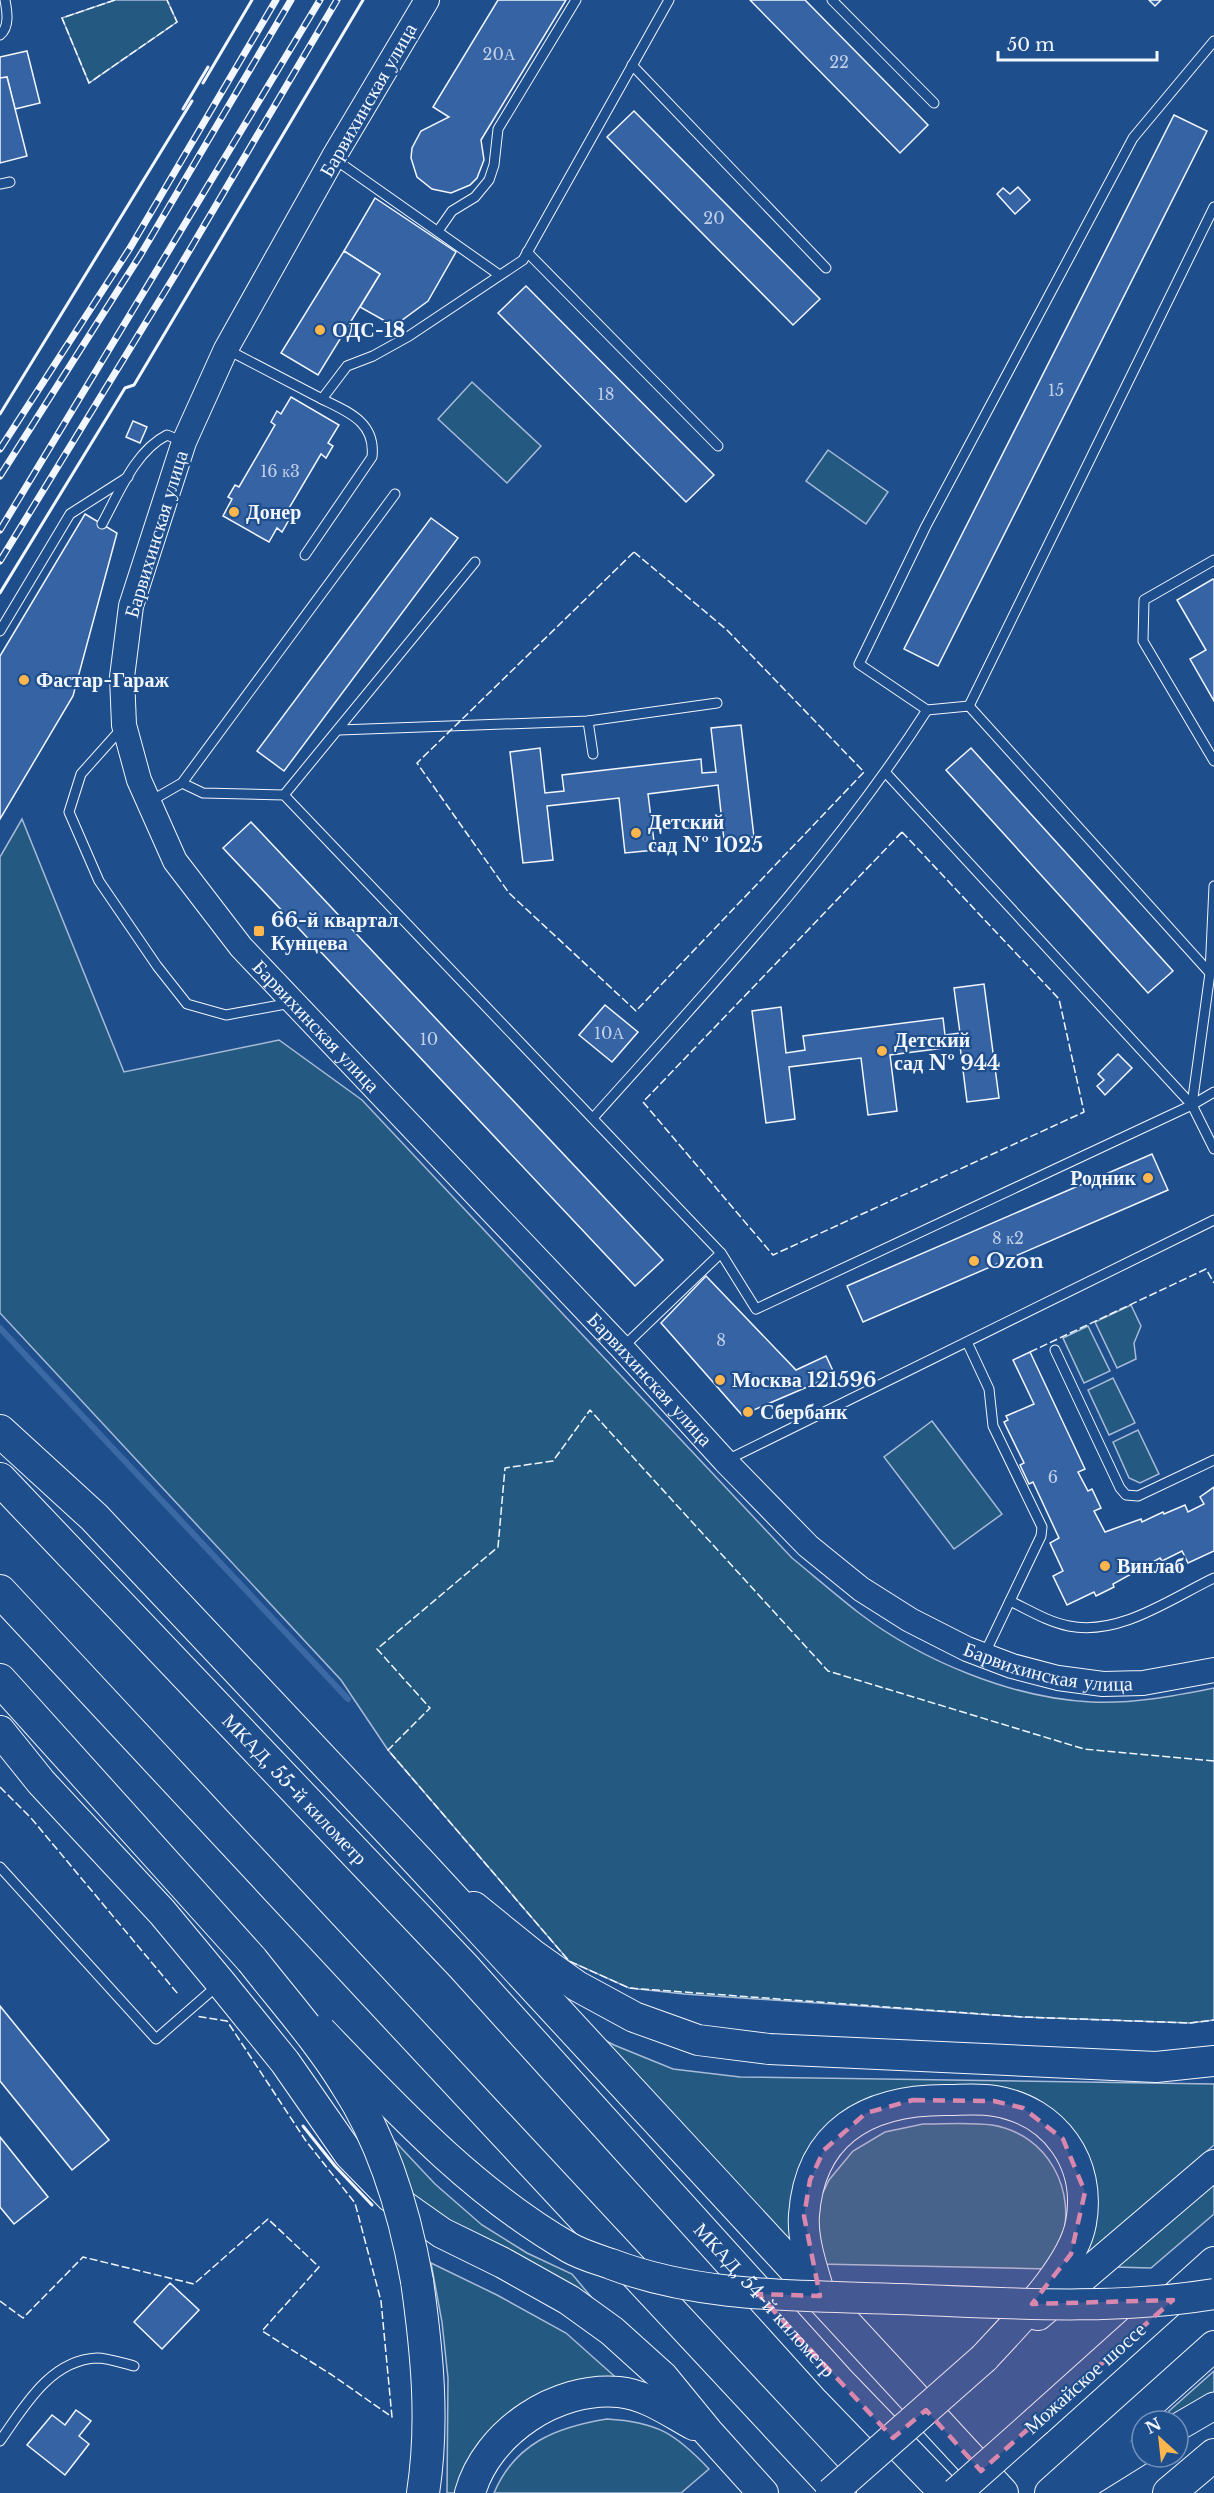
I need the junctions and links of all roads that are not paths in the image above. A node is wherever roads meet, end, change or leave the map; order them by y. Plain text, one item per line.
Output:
1 (5, 0) edge
2 (427, 0) edge
3 (576, 0) edge
4 (669, 0) edge
5 (832, 0) edge
6 (0, 35) edge
7 (1214, 41) edge
8 (632, 66) junction
9 (934, 103) dead end
10 (333, 158) junction
11 (1214, 207) edge
12 (438, 231) junction
13 (527, 252) junction
14 (826, 268) dead end
15 (498, 274) junction
16 (226, 349) junction
17 (322, 399) junction
18 (184, 441) junction
19 (718, 446) dead end
20 (128, 477) junction
21 (395, 494) dead end
22 (102, 524) dead end
23 (305, 555) dead end
24 (1214, 561) edge
25 (475, 562) dead end
26 (0, 631) edge
27 (717, 703) dead end
28 (969, 706) junction
29 (927, 710) junction
30 (588, 721) junction
31 (124, 725) junction
32 (339, 730) junction
33 (593, 754) dead end
34 (1214, 761) edge
35 (886, 773) junction
36 (182, 783) junction
37 (284, 795) junction
38 (149, 803) junction
39 (1214, 886) edge
40 (1212, 971) edge
41 (293, 1003) junction
42 (1214, 1092) edge
43 (1192, 1105) junction
44 (593, 1118) junction
45 (1214, 1149) edge
46 (1214, 1220) edge
47 (721, 1252) junction
48 (967, 1342) junction
49 (622, 1348) junction
50 (1055, 1350) dead end
51 (0, 1431) edge
52 (1214, 1460) edge
53 (725, 1461) junction
54 (0, 1479) edge
55 (1214, 1578) edge
56 (0, 1591) edge
57 (1010, 1601) junction
58 (984, 1655) junction
59 (1214, 1670) edge
60 (0, 1680) edge
61 (0, 1731) edge
62 (418, 1861) junction
63 (0, 1867) edge
64 (252, 1960) junction
65 (221, 1983) junction
66 (1214, 2061) edge
67 (585, 2104) joint
68 (1214, 2165) edge
69 (1214, 2262) edge
70 (1214, 2294) edge
71 (820, 2295) junction
72 (1214, 2346) edge
73 (984, 2358) junction
74 (134, 2366) dead end
75 (1214, 2406) edge
76 (1190, 2420) edge
77 (708, 2432) junction
78 (0, 2441) edge
79 (1213, 2455) edge
80 (1130, 2456) edge
81 (1081, 2481) edge
82 (423, 2493) edge
83 (470, 2493) edge
84 (763, 2493) edge
85 (831, 2493) edge
86 (840, 2493) edge
87 (946, 2493) edge
88 (956, 2493) edge
89 (1002, 2493) edge
90 (1050, 2493) edge
91 (1169, 2493) edge

1 - 6 lane
2 - 10 street, Барвихинская улица
3 - 12 lane
4 - 8 lane
5 - 9 lane
7 - 29 lane
8 - 13 lane
8 - 14 lane
10 - 12 lane
10 - 16 street, Барвихинская улица
11 - 28 lane
12 - 15 lane
13 - 15 lane
13 - 19 lane
15 - 17 lane
16 - 17 lane
16 - 18 street, Барвихинская улица
17 - 23 lane
18 - 20 lane
18 - 31 street, Барвихинская улица
20 - 22 lane
20 - 26 lane
21 - 36 lane
24 - 34 lane
25 - 32 lane
27 - 30 lane
28 - 29 lane
28 - 40 lane
29 - 35 lane
30 - 32 lane
30 - 33 lane
31 - 38 street, Барвихинская улица
31 - 41 lane
32 - 37 lane
35 - 43 lane
35 - 44 lane
36 - 37 lane
36 - 38 lane
37 - 44 lane
38 - 41 street, Барвихинская улица
39 - 40 lane
40 - 43 lane
41 - 49 street, Барвихинская улица
42 - 43 lane
43 - 45 lane
43 - 47 lane
44 - 47 lane
46 - 48 lane
47 - 49 lane
48 - 53 lane
48 - 57 lane
49 - 53 street, Барвихинская улица
50 - 52 lane
51 - 62 highway
53 - 58 street, Барвихинская улица
54 - 67 highway, МКАД, 55-й километр
55 - 57 lane
56 - 86 highway
57 - 58 lane
58 - 59 street, Барвихинская улица
60 - 64 highway
61 - 65 main road
62 - 66 main road
62 - 71 highway
63 - 65 lane
64 - 70 main road, bridge
64 - 82 highway, bridge
65 - 77 main road
67 - 87 highway, МКАД, 54-й километр
68 - 73 main road
69 - 88 main road, Можайское шоссе, bridge
71 - 73 main road
71 - 89 highway
72 - 81 main road
73 - 85 main road, bridge
74 - 78 lane
75 - 76 main road
77 - 83 main road
77 - 84 main road
79 - 91 highway
80 - 81 main road
81 - 90 main road

